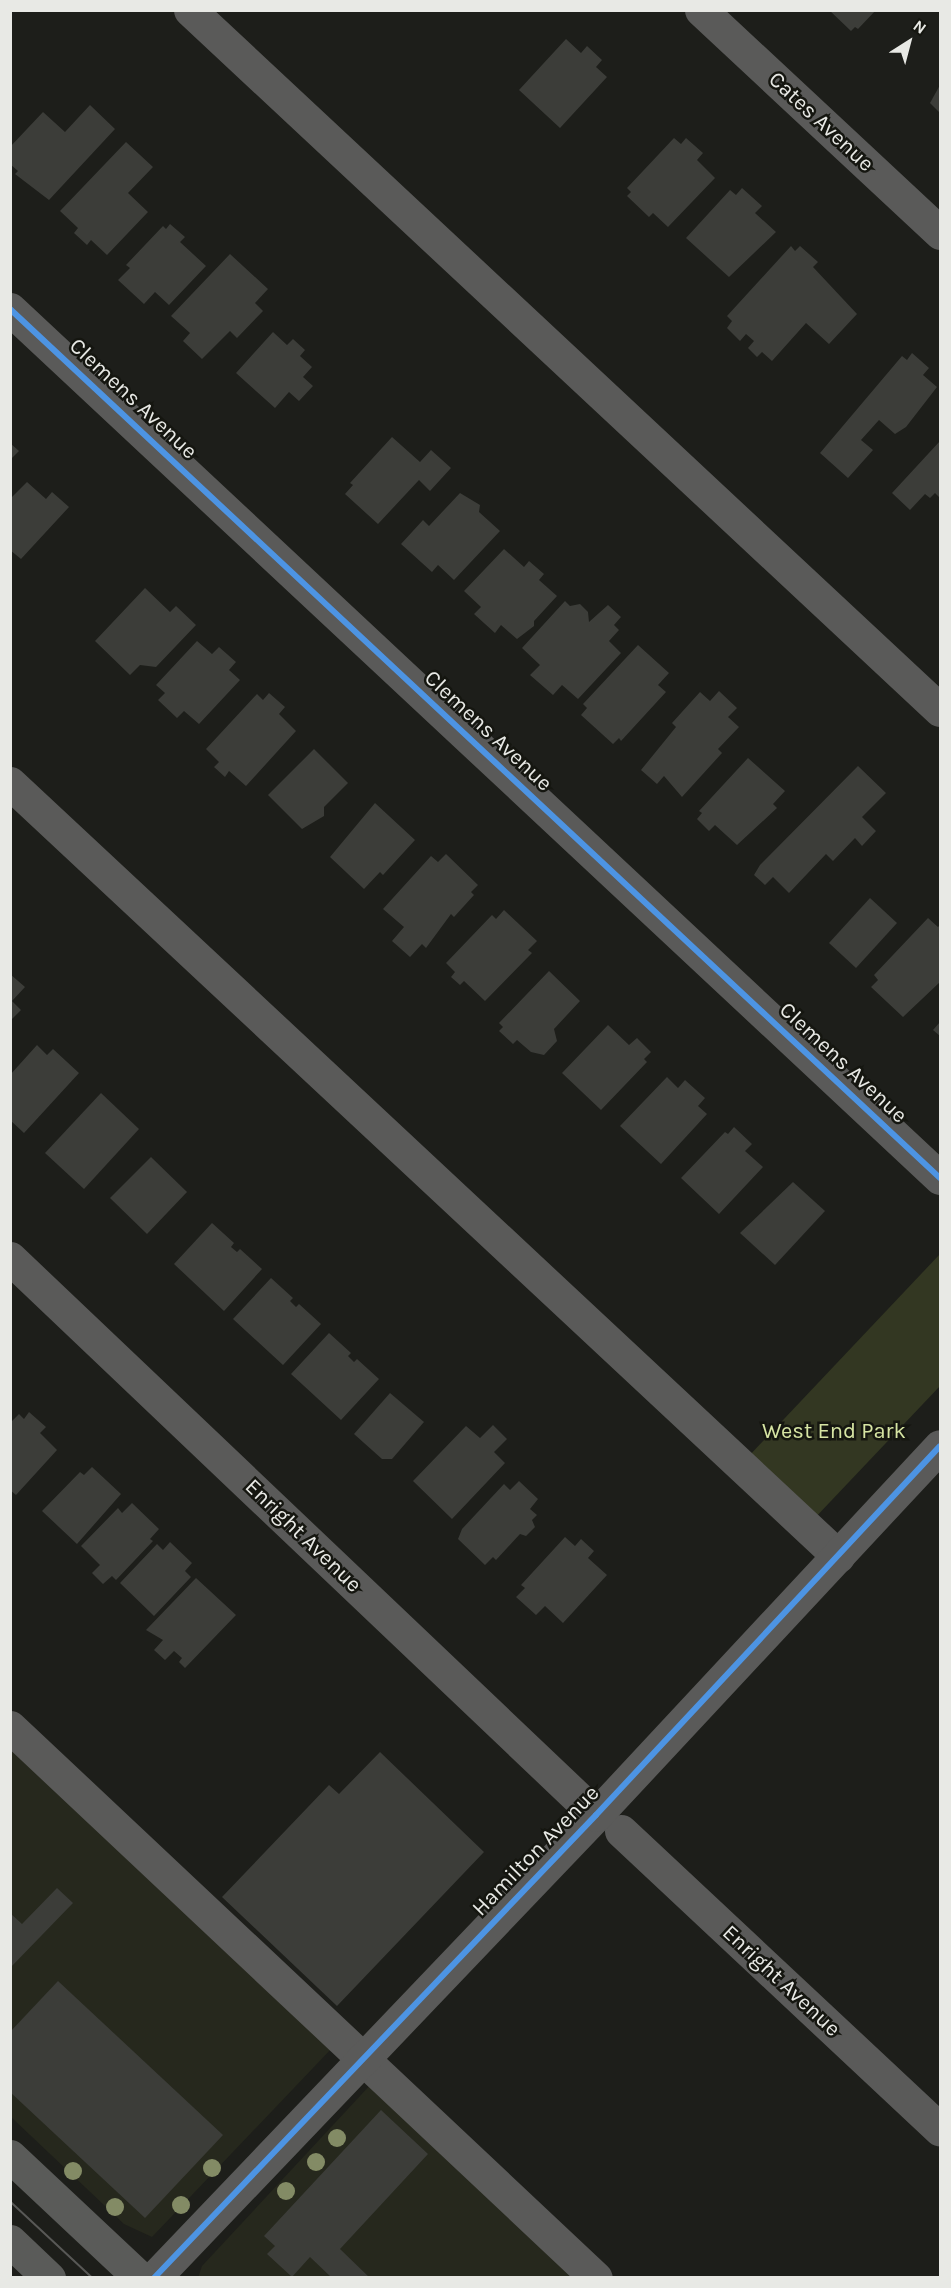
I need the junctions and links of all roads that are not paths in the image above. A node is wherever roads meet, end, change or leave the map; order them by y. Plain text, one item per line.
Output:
1 (190, 10) edge
2 (701, 10) edge
3 (940, 233) edge
4 (10, 309) edge
5 (940, 710) edge
6 (10, 783) edge
7 (940, 1178) edge
8 (10, 1258) edge
9 (940, 1446) edge
10 (838, 1556) junction
11 (10, 1727) edge
12 (608, 1823) junction
13 (363, 2058) junction
14 (940, 2130) edge
15 (10, 2156) edge
16 (10, 2241) edge
17 (49, 2277) edge
18 (140, 2277) edge
19 (154, 2277) edge
20 (596, 2277) edge

1 - 5 street
2 - 3 street, Cates Avenue
4 - 7 street, Clemens Avenue
6 - 10 street
8 - 12 street, Enright Avenue
9 - 10 street, Hamilton Avenue
10 - 12 street, Hamilton Avenue
11 - 13 street
12 - 13 street, Hamilton Avenue
12 - 14 street, Enright Avenue
13 - 19 street, Hamilton Avenue
13 - 20 street
15 - 18 main road
16 - 17 main road

